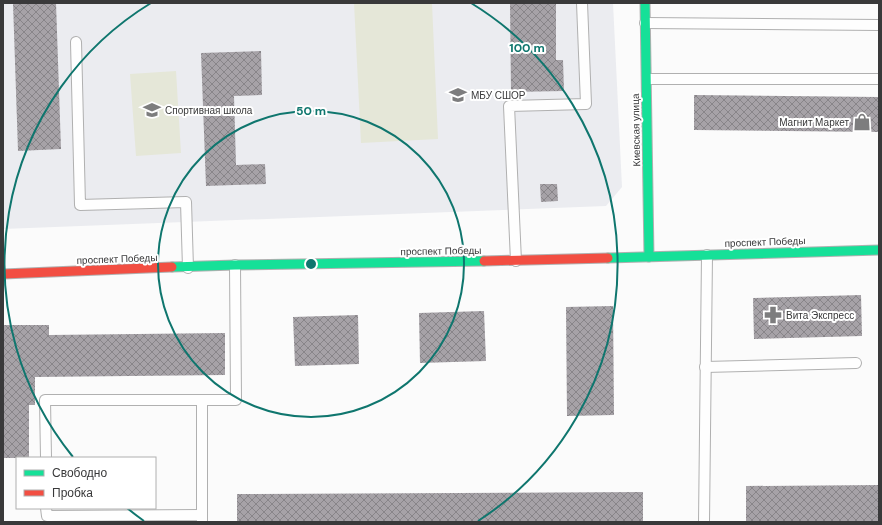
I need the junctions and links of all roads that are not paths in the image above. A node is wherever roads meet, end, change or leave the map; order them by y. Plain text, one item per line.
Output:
1 (582, 3) edge
2 (645, 3) edge
3 (645, 23) junction
4 (879, 25) edge
5 (76, 42) dead end
6 (646, 79) junction
7 (879, 79) edge
8 (879, 250) edge
9 (707, 255) junction
10 (649, 257) junction
11 (516, 262) junction
12 (235, 265) junction
13 (188, 268) junction
14 (3, 274) edge
15 (856, 363) dead end
16 (705, 367) junction
17 (202, 400) junction
18 (46, 457) edge
19 (46, 509) edge
20 (202, 518) edge
21 (704, 522) edge

1 - 11 lane
2 - 3 main road, Киевская улица
3 - 4 lane
3 - 6 main road, Киевская улица
5 - 13 lane
6 - 7 lane
6 - 10 main road, Киевская улица
8 - 9 main road, проспект Победы
9 - 10 main road, проспект Победы
9 - 16 lane
10 - 11 main road, проспект Победы
11 - 12 main road, проспект Победы
12 - 13 main road, проспект Победы
12 - 17 lane
13 - 14 main road, проспект Победы
15 - 16 lane
16 - 21 lane
17 - 18 lane
17 - 20 lane
19 - 20 lane

